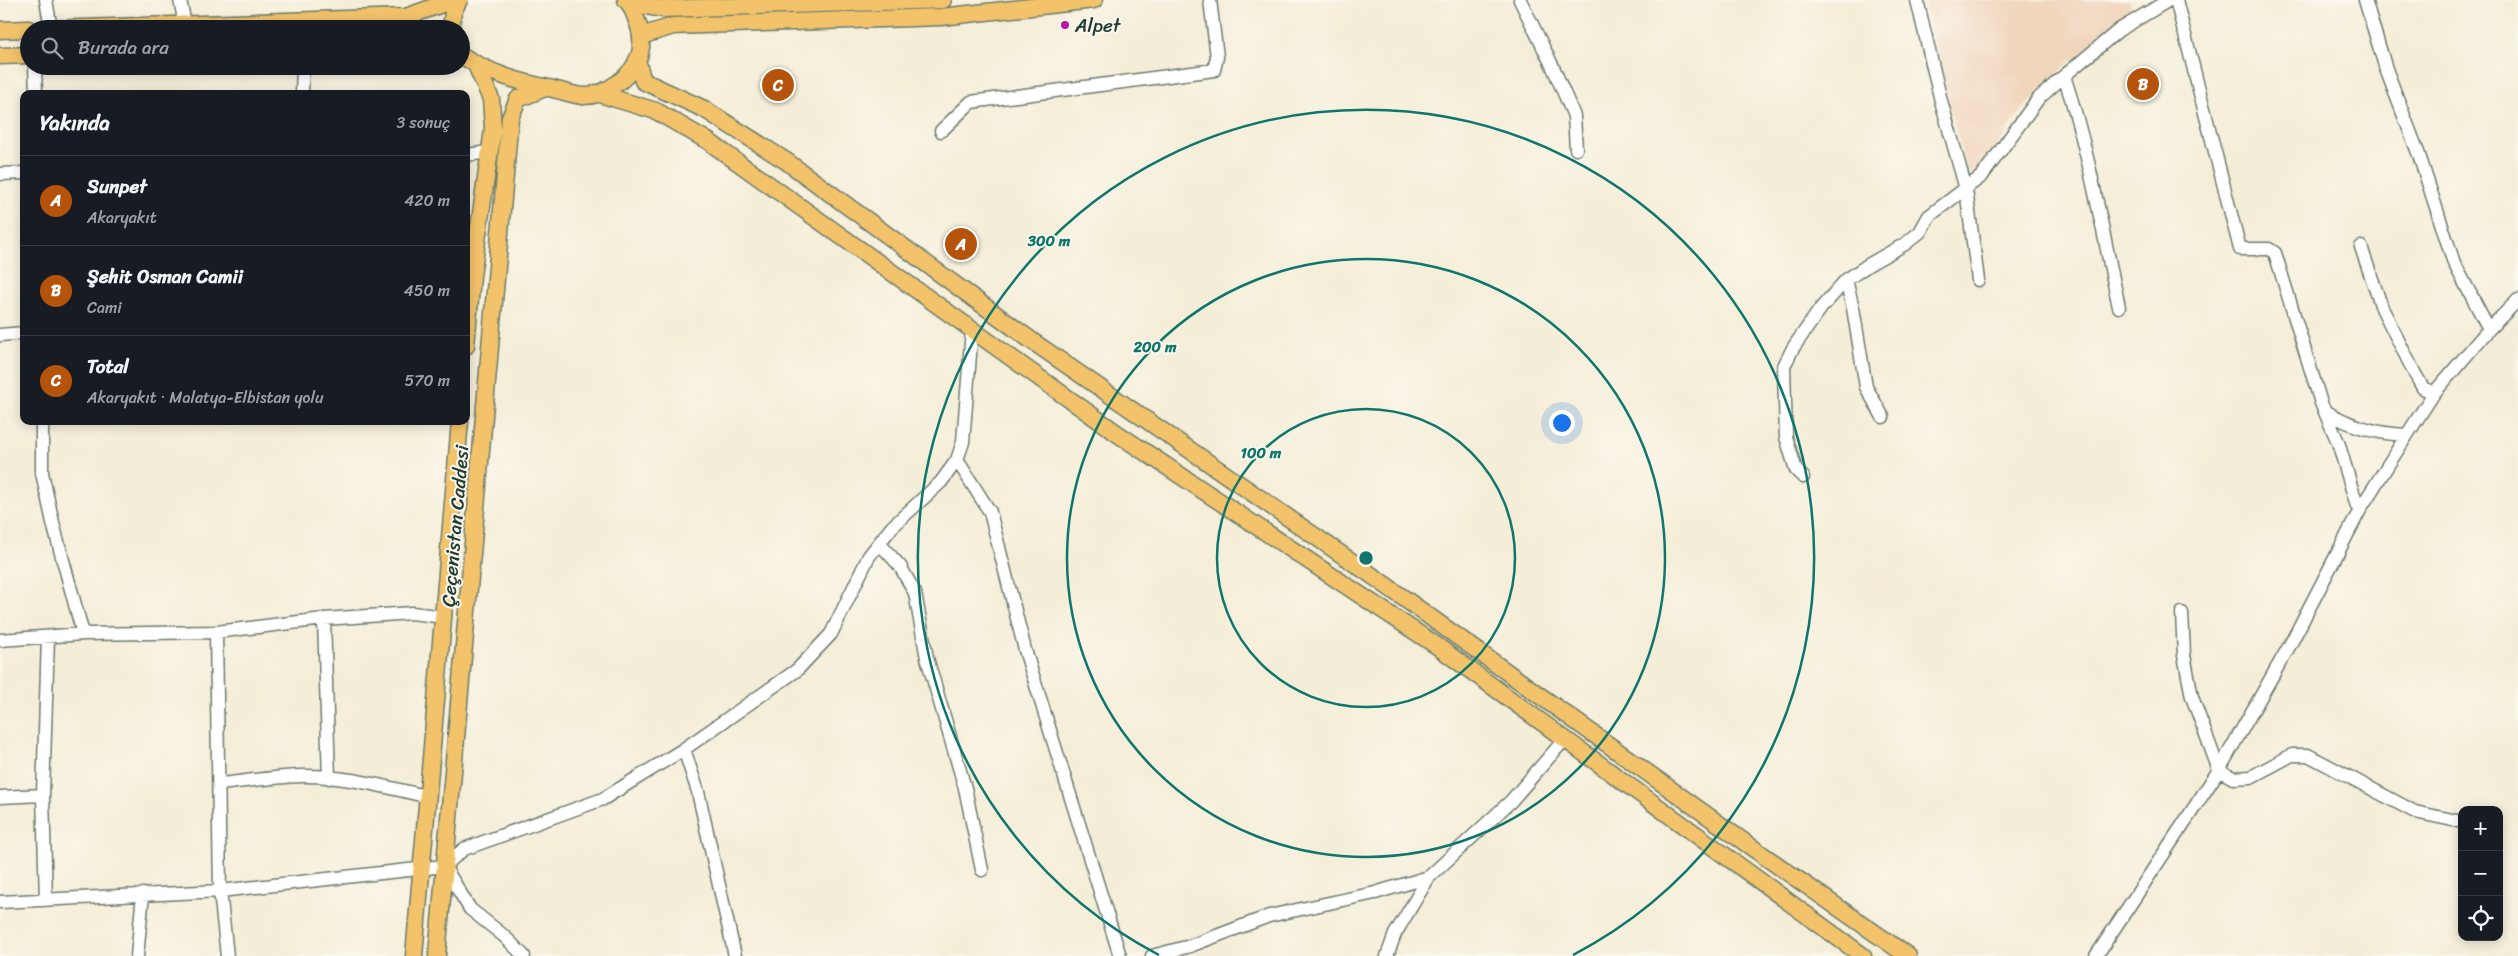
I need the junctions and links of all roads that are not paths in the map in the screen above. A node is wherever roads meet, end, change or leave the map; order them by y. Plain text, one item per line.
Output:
1 (46, 0) edge
2 (180, 0) edge
3 (432, 0) edge
4 (454, 0) edge
5 (459, 0) edge
6 (943, 0) edge
7 (1094, 0) edge
8 (1210, 0) edge
9 (1520, 0) edge
10 (1918, 0) edge
11 (2169, 0) edge
12 (2176, 0) edge
13 (2365, 0) edge
14 (627, 1) edge
15 (905, 1) edge
16 (406, 17) junction
17 (49, 20) edge
18 (182, 20) edge
19 (310, 20) edge
20 (453, 20) edge
21 (20, 29) edge
22 (0, 30) edge
23 (641, 36) junction
24 (20, 55) edge
25 (0, 56) edge
26 (637, 60) junction
27 (470, 61) edge
28 (476, 65) junction
29 (35, 75) edge
30 (303, 75) edge
31 (2064, 76) junction
32 (545, 88) junction
33 (36, 90) edge
34 (302, 90) edge
35 (596, 93) junction
36 (941, 131) dead end
37 (1576, 149) dead end
38 (489, 152) junction
39 (470, 154) edge
40 (20, 172) edge
41 (0, 174) edge
42 (1966, 189) junction
43 (2361, 248) dead end
44 (1846, 280) junction
45 (1978, 280) dead end
46 (470, 295) edge
47 (2518, 300) edge
48 (2119, 307) dead end
49 (2489, 329) junction
50 (972, 330) junction
51 (20, 333) edge
52 (0, 335) edge
53 (2434, 393) junction
54 (2325, 411) junction
55 (1883, 417) dead end
56 (42, 425) edge
57 (460, 425) edge
58 (2407, 435) junction
59 (957, 460) junction
60 (1803, 477) dead end
61 (2362, 506) junction
62 (879, 543) junction
63 (2182, 613) dead end
64 (444, 617) junction
65 (324, 619) junction
66 (216, 632) junction
67 (83, 634) junction
68 (48, 637) junction
69 (0, 640) edge
70 (1564, 740) junction
71 (684, 749) junction
72 (2219, 770) junction
73 (329, 778) junction
74 (220, 784) junction
75 (43, 795) junction
76 (426, 796) junction
77 (0, 797) edge
78 (2458, 821) edge
79 (444, 866) junction
80 (421, 869) junction
81 (982, 870) dead end
82 (1429, 877) junction
83 (220, 891) junction
84 (143, 894) junction
85 (46, 900) junction
86 (0, 902) edge
87 (1193, 951) edge
88 (137, 956) edge
89 (227, 956) edge
90 (414, 956) edge
91 (437, 956) edge
92 (524, 956) edge
93 (735, 956) edge
94 (1120, 956) edge
95 (1152, 956) edge
96 (1387, 956) edge
97 (1863, 956) edge
98 (1908, 956) edge
99 (2096, 956) edge

1 - 17 street
2 - 18 street
3 - 16 main road
4 - 16 main road
5 - 20 main road
6 - 15 main road
7 - 23 main road
8 - 36 street
9 - 37 street
10 - 42 street
11 - 31 street
12 - 54 street
13 - 49 street
14 - 15 main road
14 - 23 main road
16 - 19 main road
21 - 22 main road
23 - 26 main road
24 - 25 main road
26 - 35 main road
26 - 98 main road
27 - 28 main road
28 - 32 main road
28 - 38 main road
29 - 33 street
30 - 34 street
31 - 42 street
31 - 48 street
32 - 35 main road
32 - 79 main road, Çeçenistan Caddesi
35 - 50 main road
38 - 39 street
38 - 46 main road
40 - 41 street
42 - 44 street
42 - 45 street
43 - 53 street
44 - 55 street
44 - 60 street
47 - 49 street
49 - 53 street
50 - 59 street
50 - 70 main road
51 - 52 street
53 - 58 street
54 - 58 street
54 - 61 street
56 - 67 street
57 - 64 main road, Çeçenistan Caddesi
58 - 61 street
59 - 62 street
59 - 94 street
61 - 72 street
62 - 71 street
62 - 81 street
63 - 72 street
64 - 65 street
64 - 76 main road, Çeçenistan Caddesi
65 - 66 street
65 - 73 street
66 - 67 street
66 - 74 street
67 - 68 street
68 - 69 street
68 - 75 street
70 - 82 street
70 - 97 main road
71 - 79 street
71 - 93 street
72 - 78 street
72 - 99 street
73 - 74 street
73 - 76 street
74 - 83 street
75 - 77 street
75 - 85 street
76 - 80 main road, Çeçenistan Caddesi
79 - 80 street
79 - 91 main road, Çeçenistan Caddesi
79 - 92 street
80 - 83 street
80 - 90 main road, Çeçenistan Caddesi
82 - 87 street
82 - 96 street
83 - 84 street
83 - 89 street
84 - 85 street
84 - 88 street
85 - 86 street
87 - 95 street

